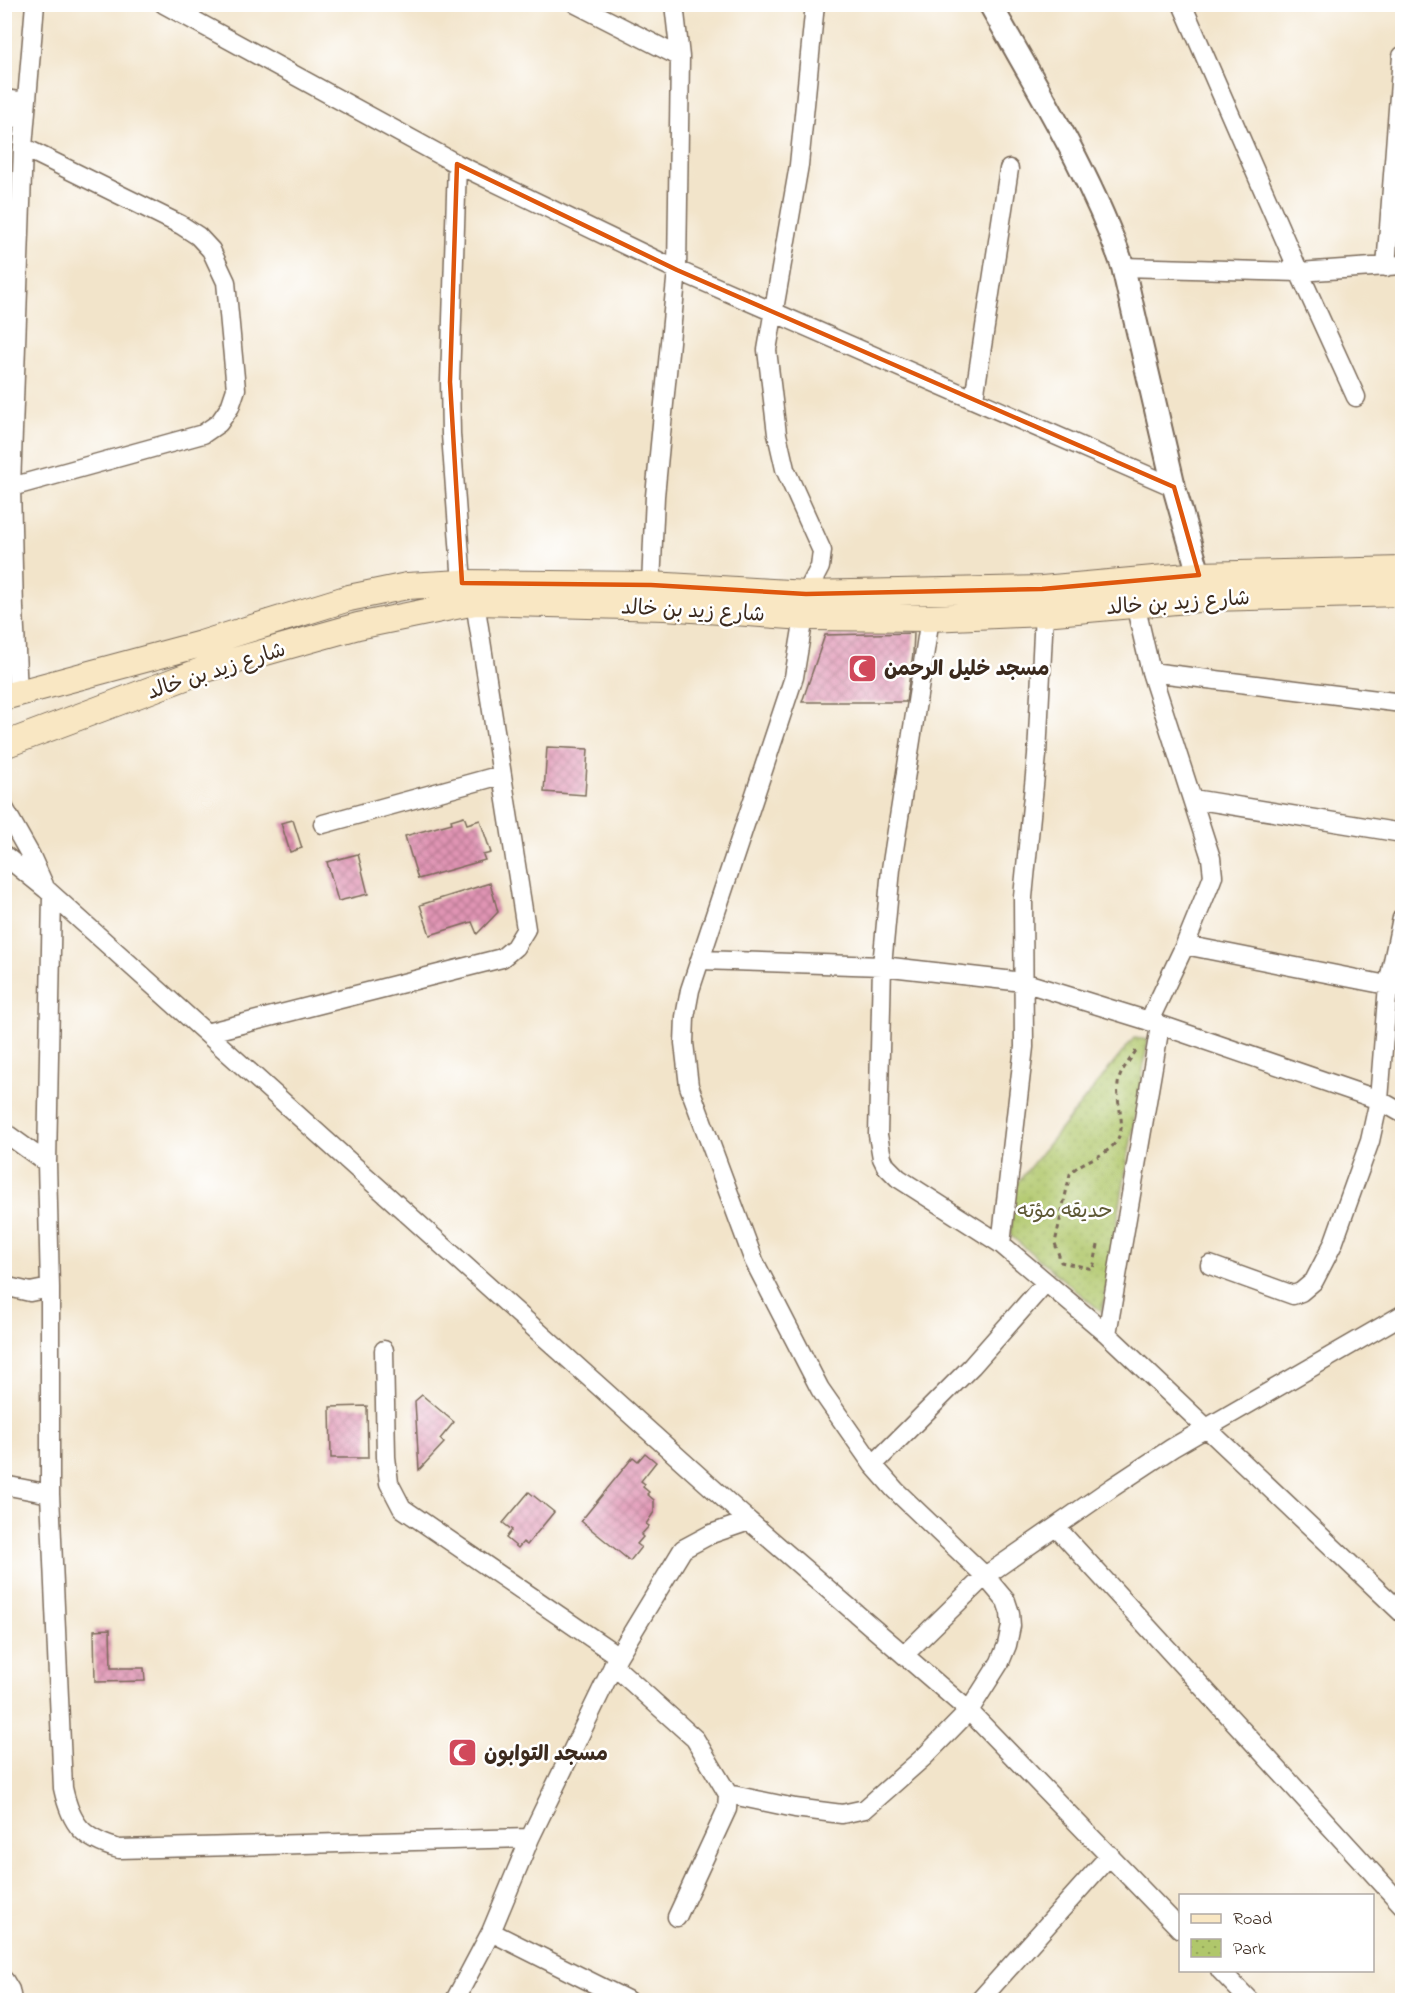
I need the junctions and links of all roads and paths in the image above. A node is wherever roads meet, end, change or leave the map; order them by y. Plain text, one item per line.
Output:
1 (35, 4) edge
2 (576, 4) edge
3 (674, 4) edge
4 (815, 4) edge
5 (990, 4) edge
6 (1182, 4) edge
7 (175, 7) edge
8 (1402, 56) edge
9 (680, 57) junction
10 (4, 99) edge
11 (25, 110) junction
12 (4, 116) edge
13 (23, 147) junction
14 (457, 164) junction
15 (1009, 169) dead end
16 (1394, 266) edge
17 (1123, 267) junction
18 (677, 270) junction
19 (1299, 272) junction
20 (773, 312) junction
21 (1356, 397) dead end
22 (974, 399) junction
23 (1174, 487) junction
24 (8, 488) edge
25 (1402, 570) edge
26 (1199, 574) junction
27 (651, 585) junction
28 (468, 592) junction
29 (1402, 593) edge
30 (1135, 604) junction
31 (805, 606) junction
32 (1044, 614) junction
33 (930, 618) junction
34 (1150, 672) junction
35 (11, 695) edge
36 (1402, 703) edge
37 (4, 745) edge
38 (501, 775) junction
39 (1192, 799) junction
40 (4, 808) edge
41 (323, 824) dead end
42 (1402, 833) edge
43 (4, 855) edge
44 (49, 892) junction
45 (1402, 918) edge
46 (1185, 945) junction
47 (700, 960) junction
48 (882, 966) junction
49 (1023, 982) junction
50 (1395, 987) edge
51 (1155, 1024) junction
52 (206, 1033) junction
53 (1137, 1049) dead end
54 (1379, 1100) junction
55 (1402, 1113) edge
56 (4, 1132) edge
57 (47, 1163) junction
58 (1000, 1244) junction
59 (1098, 1245) dead end
60 (1210, 1265) dead end
61 (1046, 1282) junction
62 (4, 1286) edge
63 (50, 1288) junction
64 (1400, 1320) edge
65 (1107, 1334) junction
66 (384, 1350) dead end
67 (1207, 1429) junction
68 (873, 1465) junction
69 (4, 1485) edge
70 (50, 1494) junction
71 (749, 1521) junction
72 (1056, 1527) junction
73 (985, 1576) junction
74 (1402, 1613) edge
75 (904, 1655) junction
76 (616, 1660) junction
77 (969, 1712) junction
78 (728, 1794) junction
79 (530, 1838) junction
80 (1110, 1855) junction
81 (1402, 1905) edge
82 (677, 1917) dead end
83 (1179, 1928) edge
84 (491, 1932) junction
85 (1221, 1972) edge
86 (4, 1980) edge
87 (12, 2001) edge
88 (455, 2001) edge
89 (627, 2001) edge
90 (980, 2001) edge
91 (1249, 2001) edge

1 - 11 street
2 - 9 street
3 - 9 street
4 - 20 street
5 - 17 street
6 - 19 street
7 - 14 street
8 - 16 street
9 - 18 street
10 - 11 street
11 - 12 street
11 - 13 street
13 - 24 street
13 - 24 street
14 - 18 street
14 - 28 street
15 - 22 street
16 - 19 street
17 - 19 street
17 - 23 street
18 - 20 street
18 - 27 street
19 - 21 street
20 - 22 street
20 - 31 street
22 - 23 street
23 - 26 street
24 - 35 street
25 - 26 main road, شارع زيد بن خالد
26 - 31 main road, شارع زيد بن خالد
27 - 28 main road, شارع زيد بن خالد
27 - 31 main road, شارع زيد بن خالد
28 - 31 main road, شارع زيد بن خالد
28 - 35 main road, شارع زيد بن خالد
28 - 37 main road, شارع زيد بن خالد
28 - 38 street
29 - 30 main road, شارع زيد بن خالد
30 - 32 main road, شارع زيد بن خالد
30 - 34 street
31 - 33 main road, شارع زيد بن خالد
31 - 47 street
32 - 33 main road, شارع زيد بن خالد
32 - 49 street
33 - 48 street
34 - 36 street
34 - 39 street
38 - 41 street
38 - 52 street
39 - 42 street
39 - 46 street
40 - 44 street
43 - 44 street
44 - 52 street
44 - 57 street
45 - 50 street
46 - 50 street
46 - 51 street
47 - 48 street
47 - 68 street
48 - 49 street
48 - 58 street
49 - 51 street
49 - 58 street
50 - 54 street
51 - 54 street
51 - 65 street
52 - 71 street
53 - 59 path
54 - 55 street
54 - 60 street
56 - 57 street
57 - 63 street
58 - 61 street
61 - 65 street
61 - 68 street
62 - 63 street
63 - 70 street
64 - 67 street
65 - 67 street
66 - 76 street
67 - 72 street
67 - 74 street
68 - 73 street
69 - 70 street
70 - 79 street
71 - 75 street
71 - 76 street
72 - 73 street
72 - 81 street
73 - 75 street
73 - 77 street
75 - 77 street
76 - 78 street
76 - 79 street
77 - 78 street
77 - 80 street
78 - 82 street
79 - 84 street
80 - 83 street
80 - 90 street
84 - 88 street
84 - 89 street
85 - 91 street
86 - 87 street

